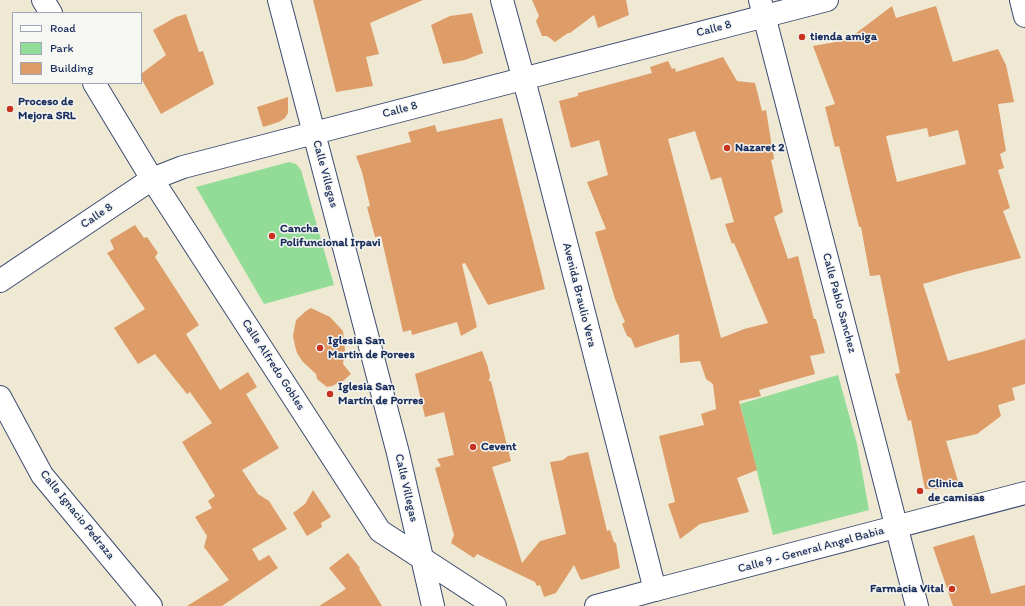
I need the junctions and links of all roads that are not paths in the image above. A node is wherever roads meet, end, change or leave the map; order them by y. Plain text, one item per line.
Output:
1 (43, 0) edge
2 (279, 0) edge
3 (502, 0) edge
4 (827, 0) edge
5 (1021, 0) edge
6 (762, 8) edge
7 (50, 12) edge
8 (1025, 16) edge
9 (522, 78) junction
10 (95, 84) edge
11 (314, 132) junction
12 (152, 178) junction
13 (0, 281) edge
14 (0, 397) edge
15 (1025, 493) edge
16 (898, 527) junction
17 (422, 557) junction
18 (655, 590) junction
19 (151, 606) edge
20 (433, 606) edge
21 (495, 606) edge
22 (596, 606) edge
23 (917, 606) edge

1 - 7 street
2 - 11 street, Calle Villegas
3 - 9 street, Avenida Braulio Vera
4 - 6 street, Calle 8
5 - 8 street
6 - 9 street, Calle 8
6 - 16 street, Calle Pablo Sanchez
9 - 11 street, Calle 8
9 - 18 street, Avenida Braulio Vera
10 - 12 street, Calle Alfredo Gobles
11 - 12 street, Calle 8
11 - 17 street, Calle Villegas
12 - 13 street, Calle 8
12 - 17 street, Calle Alfredo Gobles
14 - 19 street, Calle Ignacio Pedraza
15 - 16 street, Calle 9 - General Angel Babia
16 - 18 street, Calle 9 - General Angel Babia
16 - 23 street, Calle Pablo Sanchez
17 - 20 street, Calle Villegas
17 - 21 street, Calle Alfredo Gobles
18 - 22 street, Calle 9 - General Angel Babia

